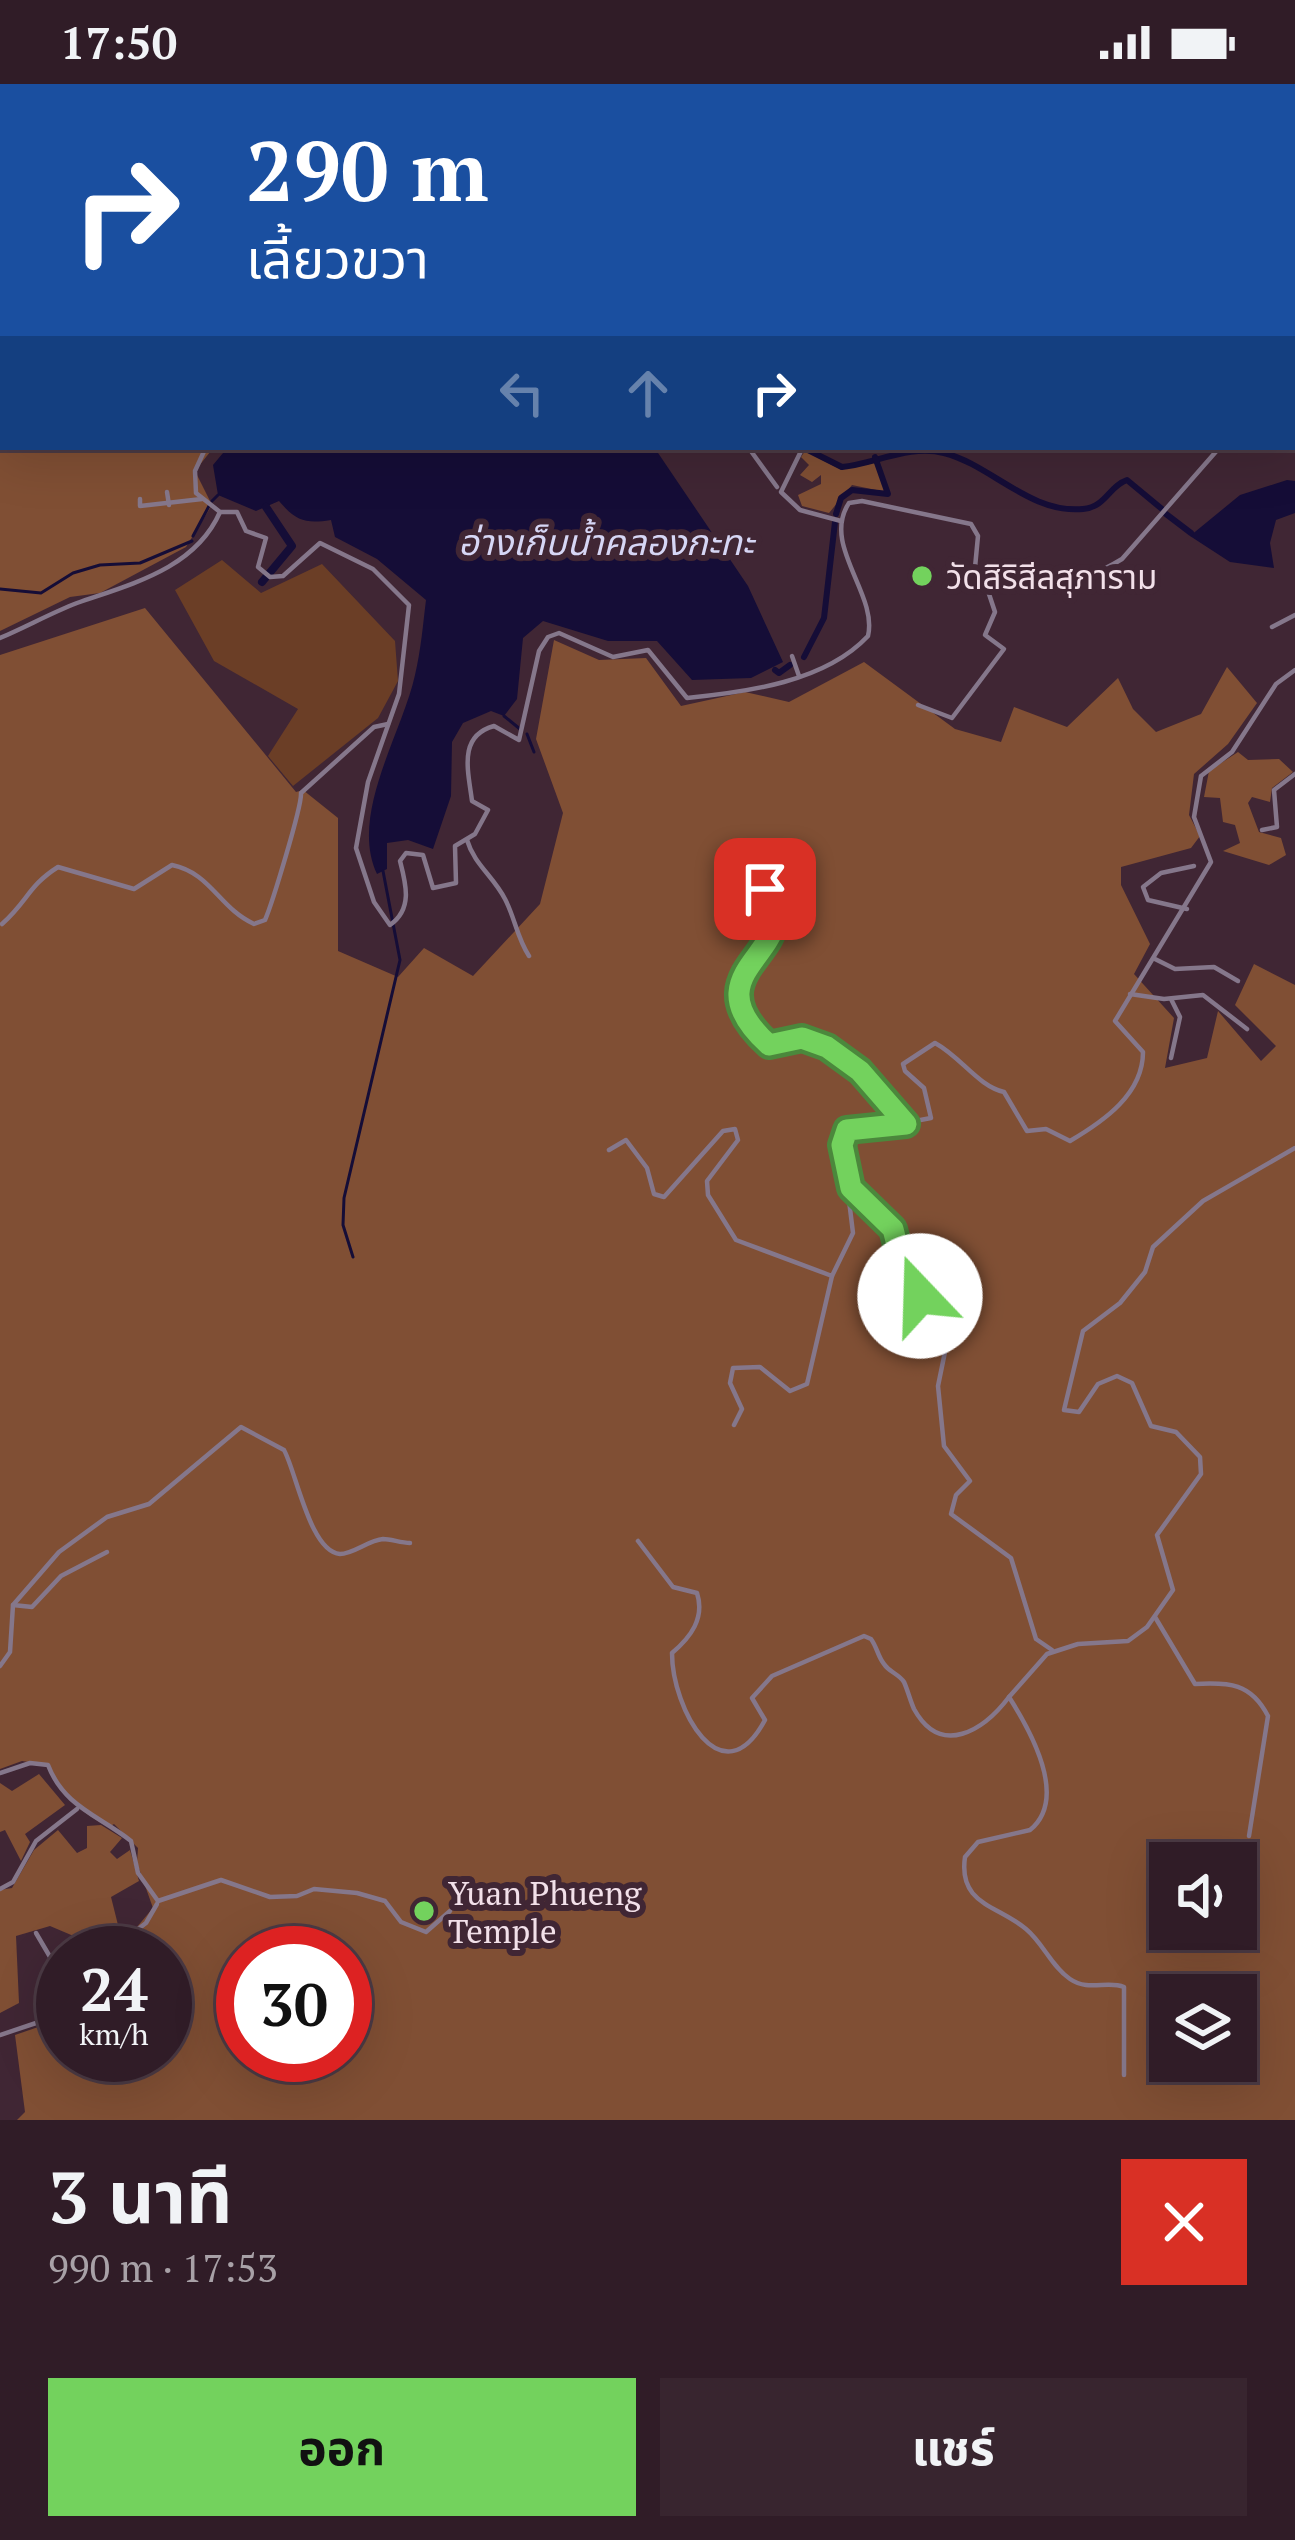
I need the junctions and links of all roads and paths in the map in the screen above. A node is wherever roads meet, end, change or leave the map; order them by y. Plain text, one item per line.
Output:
1 (205, 450) edge
2 (750, 450) edge
3 (802, 450) edge
4 (1217, 450) edge
5 (167, 492) dead end
6 (781, 492) junction
7 (149, 495) dead end
8 (140, 499) dead end
9 (202, 499) junction
10 (153, 504) junction
11 (169, 505) junction
12 (220, 512) junction
13 (843, 524) junction
14 (986, 585) junction
15 (1295, 615) edge
16 (1272, 627) dead end
17 (3, 634) edge
18 (791, 656) dead end
19 (1295, 670) edge
20 (800, 676) junction
21 (918, 705) dead end
22 (388, 724) junction
23 (1295, 774) edge
24 (1262, 830) dead end
25 (467, 840) junction
26 (1194, 866) dead end
27 (765, 889) dead end
28 (1187, 909) junction
29 (788, 916) dead end
30 (2, 924) edge
31 (774, 931) junction
32 (529, 956) dead end
33 (1154, 958) junction
34 (1238, 981) dead end
35 (1130, 994) junction
36 (1171, 999) junction
37 (1247, 1029) dead end
38 (1171, 1058) dead end
39 (906, 1124) junction
40 (1295, 1148) edge
41 (609, 1150) dead end
42 (851, 1188) junction
43 (832, 1276) junction
44 (932, 1311) junction
45 (912, 1335) dead end
46 (734, 1425) dead end
47 (638, 1541) dead end
48 (410, 1543) dead end
49 (107, 1552) dead end
50 (13, 1605) junction
51 (1155, 1617) junction
52 (1055, 1651) junction
53 (0, 1666) edge
54 (1009, 1697) junction
55 (0, 1773) edge
56 (78, 1809) junction
57 (1249, 1836) dead end
58 (0, 1888) edge
59 (158, 1901) junction
60 (450, 1911) dead end
61 (142, 1926) edge
62 (36, 2023) edge
63 (0, 2035) edge
64 (1124, 2075) dead end

1 - 9 street
2 - 6 street
3 - 6 street
4 - 14 street
5 - 11 street
6 - 13 street
7 - 10 street
8 - 10 street
9 - 11 street
9 - 12 street
10 - 11 street
12 - 17 street
12 - 22 street
13 - 14 street
13 - 20 street
14 - 21 street
15 - 16 street
18 - 20 street
19 - 28 street
20 - 25 street
22 - 25 street
22 - 30 street
23 - 24 street
25 - 32 street
26 - 28 street
27 - 31 street
28 - 33 street
29 - 31 street
31 - 39 street
33 - 34 street
33 - 35 street
35 - 36 street
35 - 39 street
36 - 37 street
36 - 38 street
39 - 42 street
40 - 51 street
41 - 43 street
42 - 43 street
42 - 44 street
43 - 46 street
44 - 45 street
44 - 52 street
47 - 54 street
48 - 50 street
49 - 50 street
50 - 53 street
51 - 52 street
51 - 57 street
52 - 54 street
54 - 64 street
55 - 56 street
56 - 58 street
56 - 59 street
59 - 60 street
59 - 61 street
62 - 63 street

